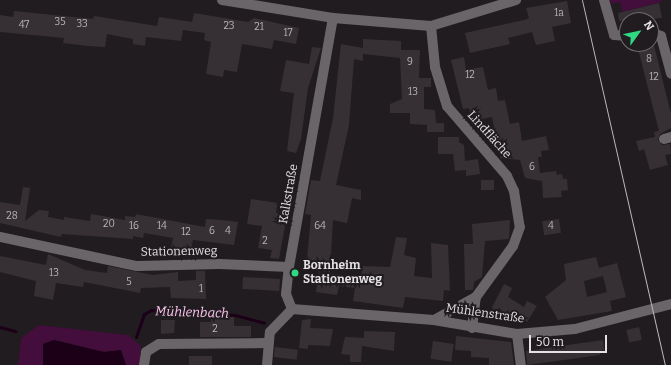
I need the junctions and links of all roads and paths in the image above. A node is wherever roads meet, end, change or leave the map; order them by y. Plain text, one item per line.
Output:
1 (222, 0) edge
2 (516, 0) edge
3 (604, 0) edge
4 (333, 18) junction
5 (431, 26) junction
6 (619, 35) edge
7 (659, 35) edge
8 (671, 74) edge
9 (0, 237) edge
10 (288, 267) junction
11 (476, 297) junction
12 (671, 304) edge
13 (292, 309) junction
14 (434, 320) junction
15 (472, 328) junction
16 (517, 334) junction
17 (267, 343) junction
18 (144, 365) edge
19 (267, 365) edge
20 (521, 365) edge

1 - 4 street
2 - 5 street
3 - 6 street
4 - 5 street
4 - 10 street, Kalkstraße
5 - 11 street, Lindfläche
7 - 8 street
9 - 10 street, Stationenweg
10 - 13 street, Kalkstraße
11 - 14 street, Lindfläche
11 - 15 street, Lindfläche
12 - 16 street, Mühlenstraße
13 - 14 street, Mühlenstraße
13 - 17 street
14 - 15 street, Mühlenstraße
15 - 16 street, Mühlenstraße
16 - 20 street
17 - 18 street
17 - 19 street

